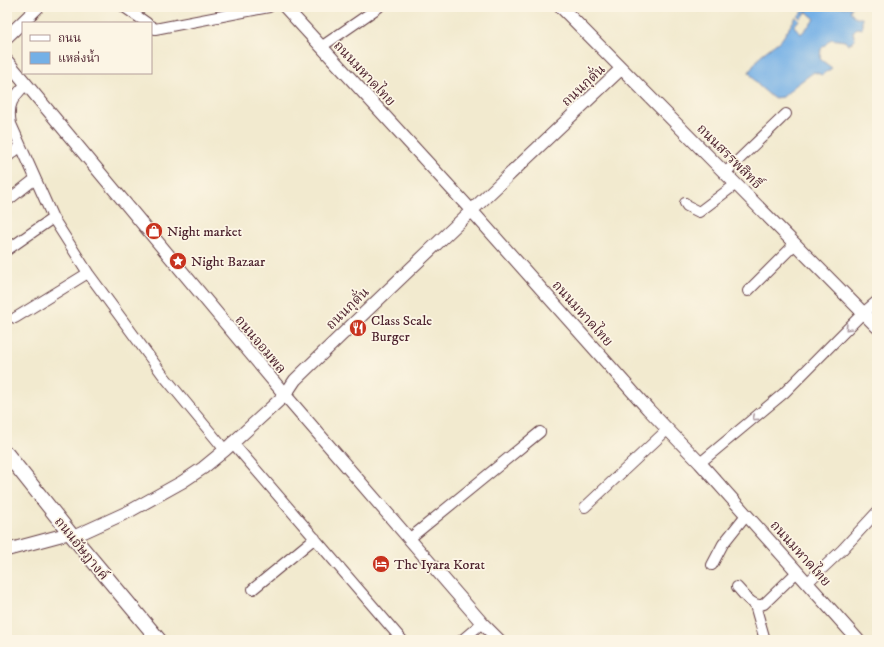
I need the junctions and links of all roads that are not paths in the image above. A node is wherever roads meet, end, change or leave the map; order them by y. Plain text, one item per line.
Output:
1 (38, 7) edge
2 (124, 7) edge
3 (269, 7) edge
4 (285, 7) edge
5 (379, 7) edge
6 (561, 7) edge
7 (366, 10) edge
8 (22, 22) edge
9 (22, 22) edge
10 (146, 22) edge
11 (152, 27) edge
12 (7, 37) edge
13 (321, 47) junction
14 (7, 61) edge
15 (621, 69) junction
16 (26, 84) junction
17 (786, 114) dead end
18 (20, 147) junction
19 (7, 157) edge
20 (725, 173) junction
21 (35, 179) junction
22 (736, 184) junction
23 (7, 201) edge
24 (685, 203) dead end
25 (471, 210) junction
26 (53, 218) junction
27 (795, 244) junction
28 (7, 250) edge
29 (88, 273) junction
30 (748, 291) dead end
31 (877, 301) edge
32 (863, 313) junction
33 (15, 318) dead end
34 (877, 327) edge
35 (285, 395) junction
36 (668, 429) junction
37 (540, 432) dead end
38 (229, 446) junction
39 (7, 454) edge
40 (700, 463) junction
41 (585, 507) dead end
42 (877, 512) edge
43 (746, 515) junction
44 (72, 535) junction
45 (314, 538) junction
46 (409, 539) junction
47 (7, 550) edge
48 (712, 565) dead end
49 (797, 572) junction
50 (807, 583) junction
51 (736, 587) dead end
52 (253, 589) dead end
53 (755, 606) junction
54 (482, 623) junction
55 (159, 640) edge
56 (402, 640) edge
57 (462, 640) edge
58 (499, 640) edge
59 (765, 640) edge
60 (858, 640) edge

1 - 9 street
2 - 10 street
3 - 11 street
4 - 13 street, ถนนมหาดไทย
5 - 7 street
6 - 15 street, ถนนสรรพสิทธิ์
7 - 13 street
8 - 12 street
13 - 25 street, ถนนมหาดไทย
14 - 16 street, ถนนจอมพล
15 - 20 street, ถนนสรรพสิทธิ์
15 - 25 street, ถนนกุดั่น
16 - 18 street
16 - 35 street, ถนนจอมพล
17 - 20 street
18 - 19 street
18 - 21 street
20 - 22 street, ถนนสรรพสิทธิ์
21 - 23 street
21 - 26 street
22 - 24 street
22 - 27 street, ถนนสรรพสิทธิ์
25 - 35 street, ถนนกุดั่น
25 - 36 street, ถนนมหาดไทย
26 - 28 street
26 - 29 street
27 - 30 street
27 - 32 street, ถนนสรรพสิทธิ์
29 - 33 street
29 - 38 street
31 - 32 street
32 - 34 street, ถนนสรรพสิทธิ์
32 -> 40 street
35 - 38 street, ถนนกุดั่น
35 - 46 street, ถนนจอมพล
36 - 40 street, ถนนมหาดไทย
36 - 41 street
37 - 46 street
38 - 44 street, ถนนกุดั่น
38 - 45 street
39 - 44 main road, ถนนอัษฎางค์
40 - 43 street, ถนนมหาดไทย
42 - 50 street
43 - 48 street
43 - 49 street, ถนนมหาดไทย
44 - 47 street, ถนนกุดั่น
44 - 55 main road, ถนนอัษฎางค์
45 - 52 street
45 - 56 street
46 - 54 street, ถนนจอมพล
49 - 50 street, ถนนมหาดไทย
49 - 53 street
50 - 60 street, ถนนมหาดไทย
51 - 53 street
53 - 59 street
54 - 57 street
54 - 58 street, ถนนจอมพล

